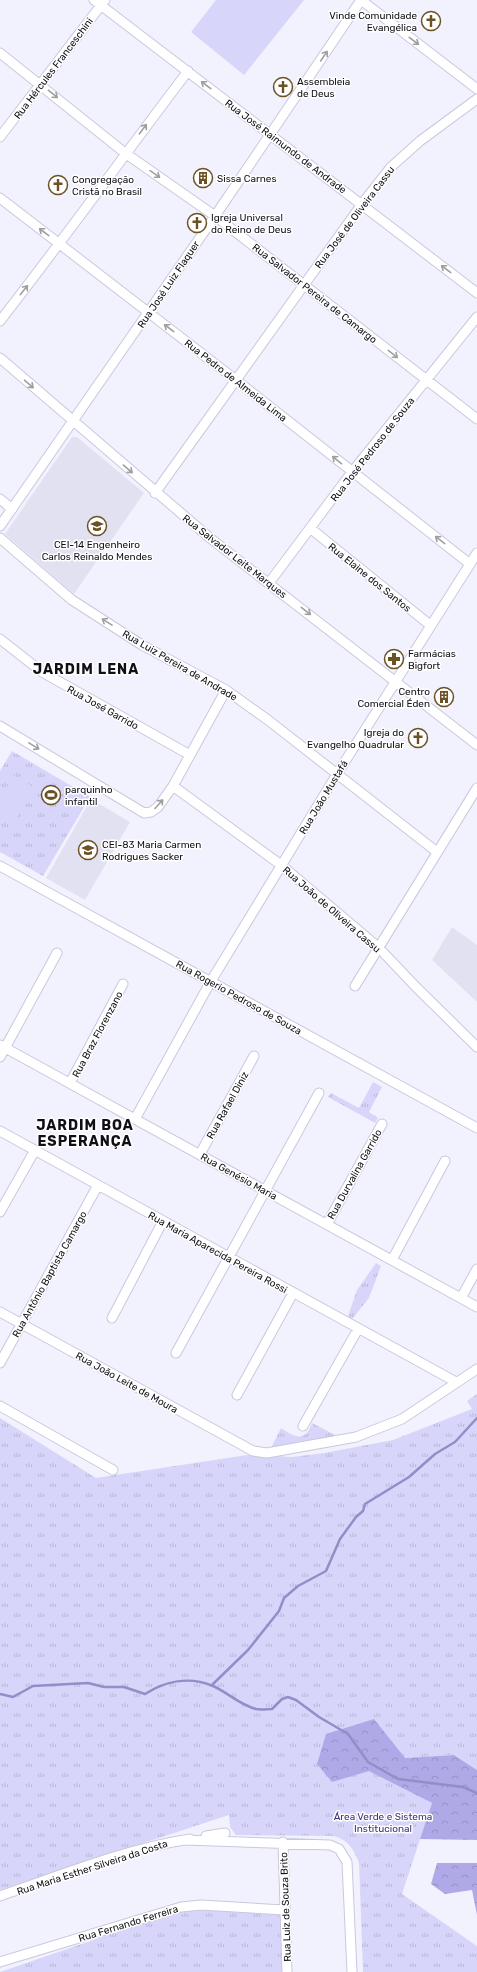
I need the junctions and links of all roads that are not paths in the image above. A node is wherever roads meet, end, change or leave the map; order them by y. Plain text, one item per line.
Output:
1 (361, 0) edge
2 (100, 2) edge
3 (0, 52) edge
4 (188, 71) junction
5 (42, 84) junction
6 (477, 89) edge
7 (477, 99) edge
8 (270, 134) junction
9 (0, 137) edge
10 (125, 153) junction
11 (0, 198) edge
12 (362, 204) junction
13 (215, 216) junction
14 (60, 244) junction
15 (304, 284) junction
16 (477, 293) edge
17 (148, 313) junction
18 (477, 317) edge
19 (0, 321) edge
20 (0, 358) edge
21 (236, 380) junction
22 (426, 380) junction
23 (477, 419) edge
24 (73, 422) junction
25 (352, 472) junction
26 (155, 493) junction
27 (0, 499) edge
28 (12, 509) junction
29 (0, 526) edge
30 (310, 528) junction
31 (0, 538) edge
32 (477, 553) edge
33 (470, 564) junction
34 (269, 583) junction
35 (430, 625) junction
36 (0, 639) edge
37 (395, 681) junction
38 (226, 690) junction
39 (0, 726) edge
40 (477, 745) edge
41 (190, 755) junction
42 (337, 774) junction
43 (173, 786) junction
44 (477, 788) edge
45 (437, 852) junction
46 (281, 865) junction
47 (0, 866) edge
48 (379, 948) junction
49 (57, 953) dead end
50 (211, 981) junction
51 (123, 984) dead end
52 (355, 986) dead end
53 (2, 1046) edge
54 (477, 1047) edge
55 (254, 1056) dead end
56 (0, 1057) edge
57 (70, 1083) junction
58 (319, 1093) dead end
59 (135, 1119) junction
60 (382, 1124) dead end
61 (477, 1128) edge
62 (0, 1132) edge
63 (34, 1150) junction
64 (200, 1154) junction
65 (445, 1161) dead end
66 (98, 1185) junction
67 (266, 1190) junction
68 (0, 1212) edge
69 (163, 1221) junction
70 (327, 1224) junction
71 (229, 1258) junction
72 (392, 1260) junction
73 (477, 1269) edge
74 (293, 1293) junction
75 (461, 1298) junction
76 (477, 1307) edge
77 (0, 1312) edge
78 (112, 1318) dead end
79 (22, 1324) junction
80 (358, 1329) junction
81 (176, 1353) dead end
82 (0, 1363) edge
83 (477, 1369) edge
84 (436, 1371) junction
85 (456, 1382) junction
86 (446, 1388) junction
87 (237, 1395) dead end
88 (0, 1406) edge
89 (303, 1426) dead end
90 (113, 1470) dead end
91 (225, 1833) dead end
92 (185, 1840) junction
93 (283, 1842) junction
94 (0, 1896) edge
95 (284, 1910) junction
96 (0, 1962) edge
97 (287, 1972) edge
98 (352, 1972) edge

1 -> 6 street
8 -> 1 street, Rua José Luiz Flaquer
2 - 4 street, Rua José Raimundo de Andrade
2 - 5 street, Rua Hércules Franceschini
3 - 5 street, Rua Salvador Pereira de Camargo
8 -> 4 street, Rua José Raimundo de Andrade
10 -> 4 street
5 - 9 street, Rua Hércules Franceschini
5 -> 10 street, Rua Salvador Pereira de Camargo
7 - 12 street, Rua José de Oliveira Cassu
8 - 12 street, Rua José Raimundo de Andrade
8 - 13 street, Rua José Luiz Flaquer
10 -> 13 street, Rua Salvador Pereira de Camargo
10 - 14 street
14 -> 11 street, Rua Pedro de Almeida Lima
12 - 15 street, Rua José de Oliveira Cassu
16 -> 12 street, Rua José Raimundo de Andrade
13 - 15 street, Rua Salvador Pereira de Camargo
13 - 17 street, Rua José Luiz Flaquer
14 - 17 street, Rua Pedro de Almeida Lima
19 -> 14 street
15 - 21 street, Rua José de Oliveira Cassu
15 -> 22 street, Rua Salvador Pereira de Camargo
21 -> 17 street, Rua Pedro de Almeida Lima
17 - 24 street, Rua José Luiz Flaquer
18 - 22 street, Rua José Pedroso de Souza
20 -> 24 street, Rua Salvador Leite Marques
25 -> 21 street, Rua Pedro de Almeida Lima
21 - 26 street, Rua José de Oliveira Cassu
22 - 23 street, Rua Salvador Pereira de Camargo
22 - 25 street, Rua José Pedroso de Souza
24 -> 26 street, Rua Salvador Leite Marques
24 - 28 street, Rua José Luiz Flaquer
25 - 30 street, Rua José Pedroso de Souza
33 -> 25 street, Rua Pedro de Almeida Lima
26 - 34 street, Rua Salvador Leite Marques
27 - 28 street
28 - 29 street, Rua José Luiz Flaquer
30 - 34 street, Rua José Pedroso de Souza
30 - 35 street, Rua Elaine dos Santos
38 -> 31 street, Rua Luiz Pereira de Andrade
32 - 33 street, Rua João Mustafá
33 - 35 street, Rua João Mustafá
34 -> 37 street, Rua Salvador Leite Marques
35 - 37 street, Rua João Mustafá
36 - 41 street, Rua José Garrido
37 - 40 street, Rua Salvador Leite Marques
37 - 42 street, Rua João Mustafá
38 - 41 street
38 - 42 street, Rua Luiz Pereira de Andrade
39 -> 43 street
41 - 43 street
42 - 45 street, Rua Luiz Pereira de Andrade
42 - 46 street, Rua João Mustafá
43 - 46 street, Rua João de Oliveira Cassu
44 - 45 street
45 - 48 street
46 - 48 street, Rua João de Oliveira Cassu
46 - 50 street, Rua João Mustafá
47 - 50 street, Rua Rogerio Pedroso de Souza
48 - 52 street
48 - 54 street, Rua João de Oliveira Cassu
49 - 53 street
50 - 59 street, Rua João Mustafá
50 - 61 street, Rua Rogerio Pedroso de Souza
51 - 57 street, Rua Braz Florenzano
53 - 56 street
53 - 57 street, Rua Genésio Maria
55 - 64 street, Rua Rafael Diniz
57 - 59 street, Rua Genésio Maria
58 - 67 street
59 - 64 street, Rua Genésio Maria
60 - 70 street, Rua Durvalina Garrido
62 - 63 street, Rua Maria Aparecida Pereira Rossi
63 - 66 street, Rua Maria Aparecida Pereira Rossi
63 - 68 street
64 - 67 street, Rua Genésio Maria
65 - 72 street
66 - 69 street, Rua Maria Aparecida Pereira Rossi
66 - 79 street, Rua Antônio Baptista Camargo
67 - 70 street, Rua Genésio Maria
67 - 71 street
69 - 71 street, Rua Maria Aparecida Pereira Rossi
69 - 78 street
70 - 72 street, Rua Genésio Maria
71 - 74 street, Rua Maria Aparecida Pereira Rossi
71 - 81 street
72 - 75 street, Rua Genésio Maria
73 - 75 street
74 - 80 street, Rua Maria Aparecida Pereira Rossi
74 - 87 street
75 - 76 street, Rua Genésio Maria
77 - 79 street, Rua João Leite de Moura
79 - 82 street, Rua Antônio Baptista Camargo
79 - 86 street, Rua João Leite de Moura
80 - 84 street, Rua Maria Aparecida Pereira Rossi
80 - 89 street
83 - 85 street
84 - 85 street, Rua Maria Aparecida Pereira Rossi
84 - 86 street
85 - 86 street
88 - 90 street
91 - 92 street, Rua Maria Esther Silveira da Costa
92 - 93 street, Rua Maria Esther Silveira da Costa
92 - 94 street, Rua Maria Esther Silveira da Costa
93 - 95 street, Rua Luiz de Souza Brito
93 - 98 street, Rua Maria Esther Silveira da Costa
95 - 96 street, Rua Fernando Ferreira
95 - 97 street, Rua Luiz de Souza Brito

